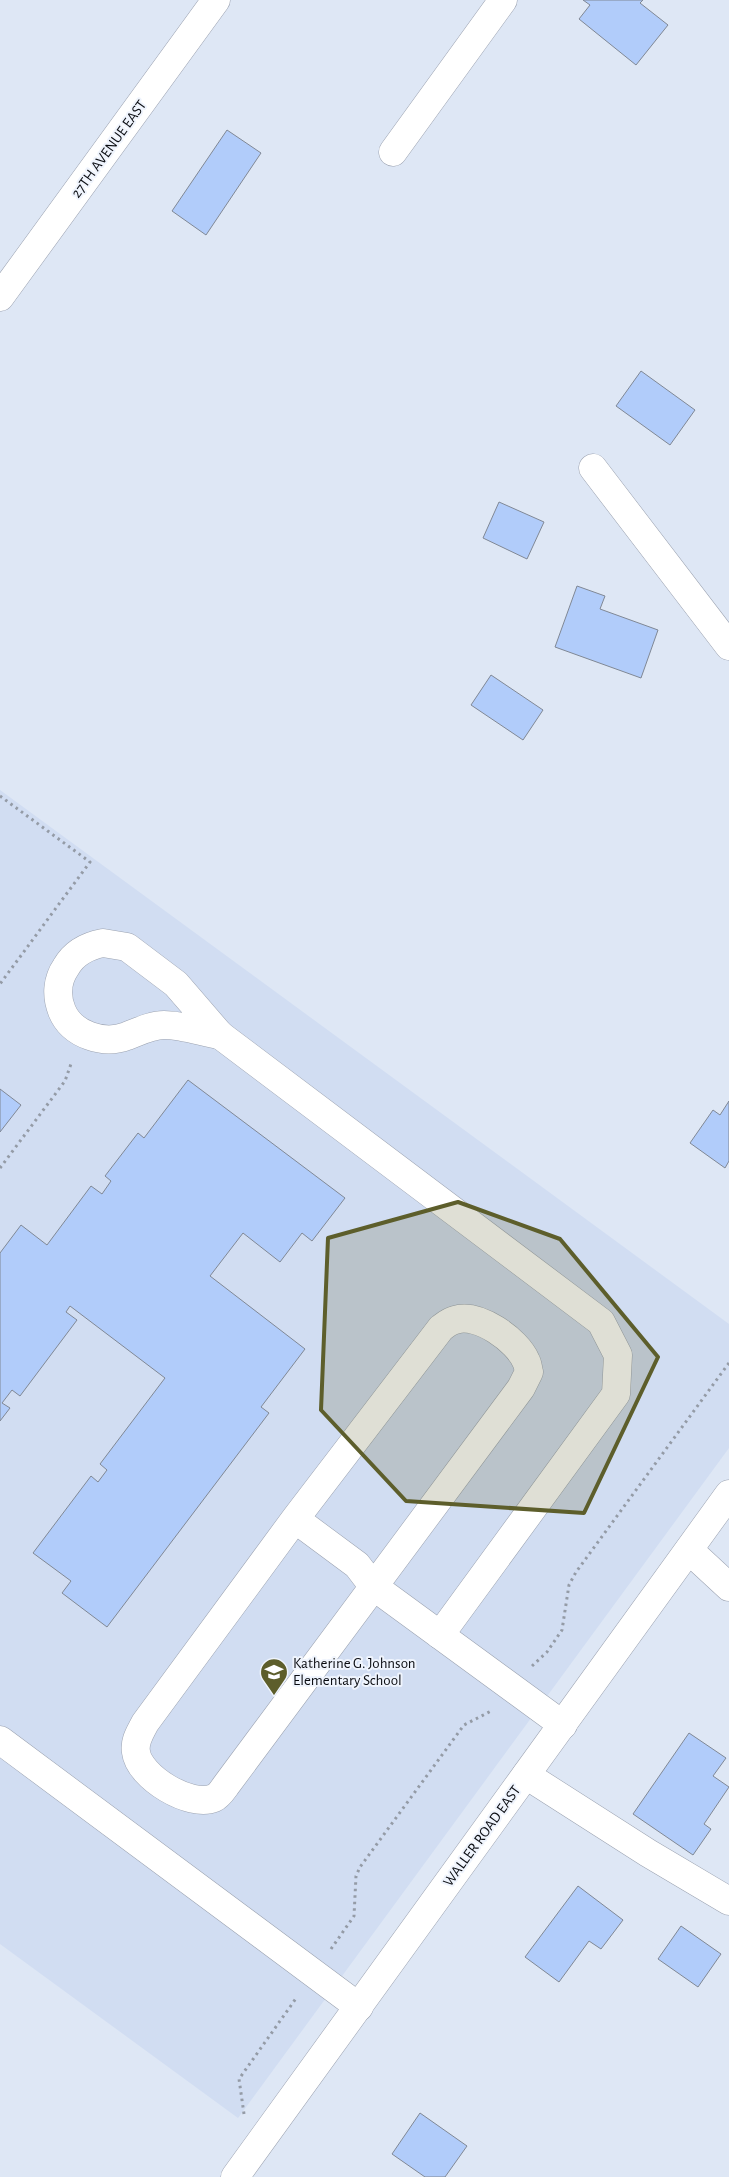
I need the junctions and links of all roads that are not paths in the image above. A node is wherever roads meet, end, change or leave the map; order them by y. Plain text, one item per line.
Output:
1 (216, 0) edge
2 (503, 0) edge
3 (393, 152) dead end
4 (0, 297) edge
5 (593, 468) dead end
6 (729, 646) edge
7 (220, 1035) junction
8 (729, 1494) edge
9 (295, 1519) junction
10 (688, 1550) junction
11 (373, 1586) junction
12 (729, 1588) edge
13 (440, 1635) junction
14 (563, 1724) junction
15 (0, 1740) edge
16 (526, 1775) junction
17 (729, 1901) edge
18 (359, 2007) junction
19 (242, 2167) edge

1 - 4 street, 27TH AVENUE EAST
2 - 3 street
5 - 6 street
7 - 7 street
7 - 13 street
8 - 10 street, WALLER ROAD EAST
9 - 11 street
9 - 11 street
9 - 11 street
10 - 12 street
10 - 14 street, WALLER ROAD EAST
11 - 13 street
13 - 14 street
14 - 16 street, WALLER ROAD EAST
15 - 18 street
16 - 17 street
16 - 18 street, WALLER ROAD EAST
18 - 19 street, WALLER ROAD EAST

